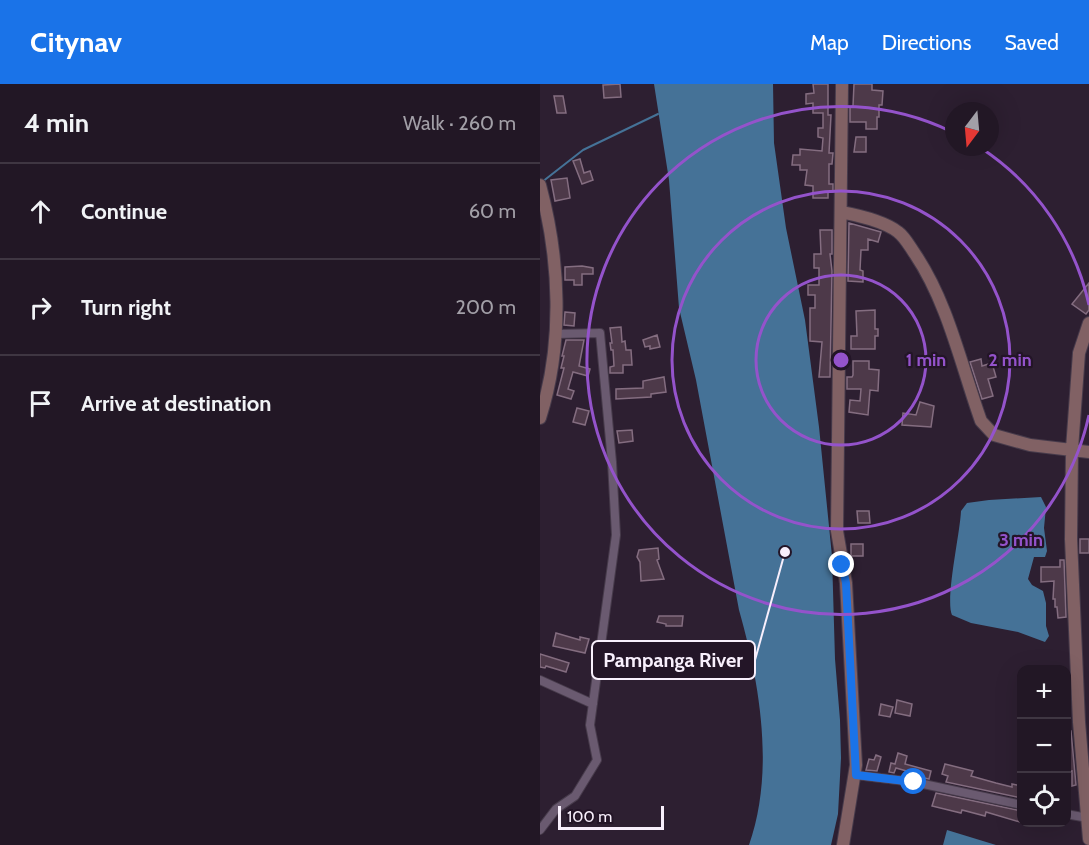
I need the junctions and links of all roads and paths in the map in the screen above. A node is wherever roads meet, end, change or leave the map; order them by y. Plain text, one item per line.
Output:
1 (842, 84) edge
2 (541, 189) edge
3 (841, 212) junction
4 (1089, 323) edge
5 (555, 334) junction
6 (540, 418) edge
7 (1072, 449) junction
8 (1089, 452) edge
9 (540, 680) edge
10 (593, 704) junction
11 (856, 775) junction
12 (1017, 804) edge
13 (1071, 815) edge
14 (1088, 818) edge
15 (540, 830) edge
16 (1089, 839) edge
17 (843, 845) edge

1 - 3 street
2 - 5 street
3 - 7 street
3 - 11 street
4 - 7 street
5 - 6 street
5 - 10 street
7 - 8 street
7 - 14 street
9 - 10 street
10 - 15 street
11 - 12 street
11 - 17 street
13 - 14 street
14 - 16 street

